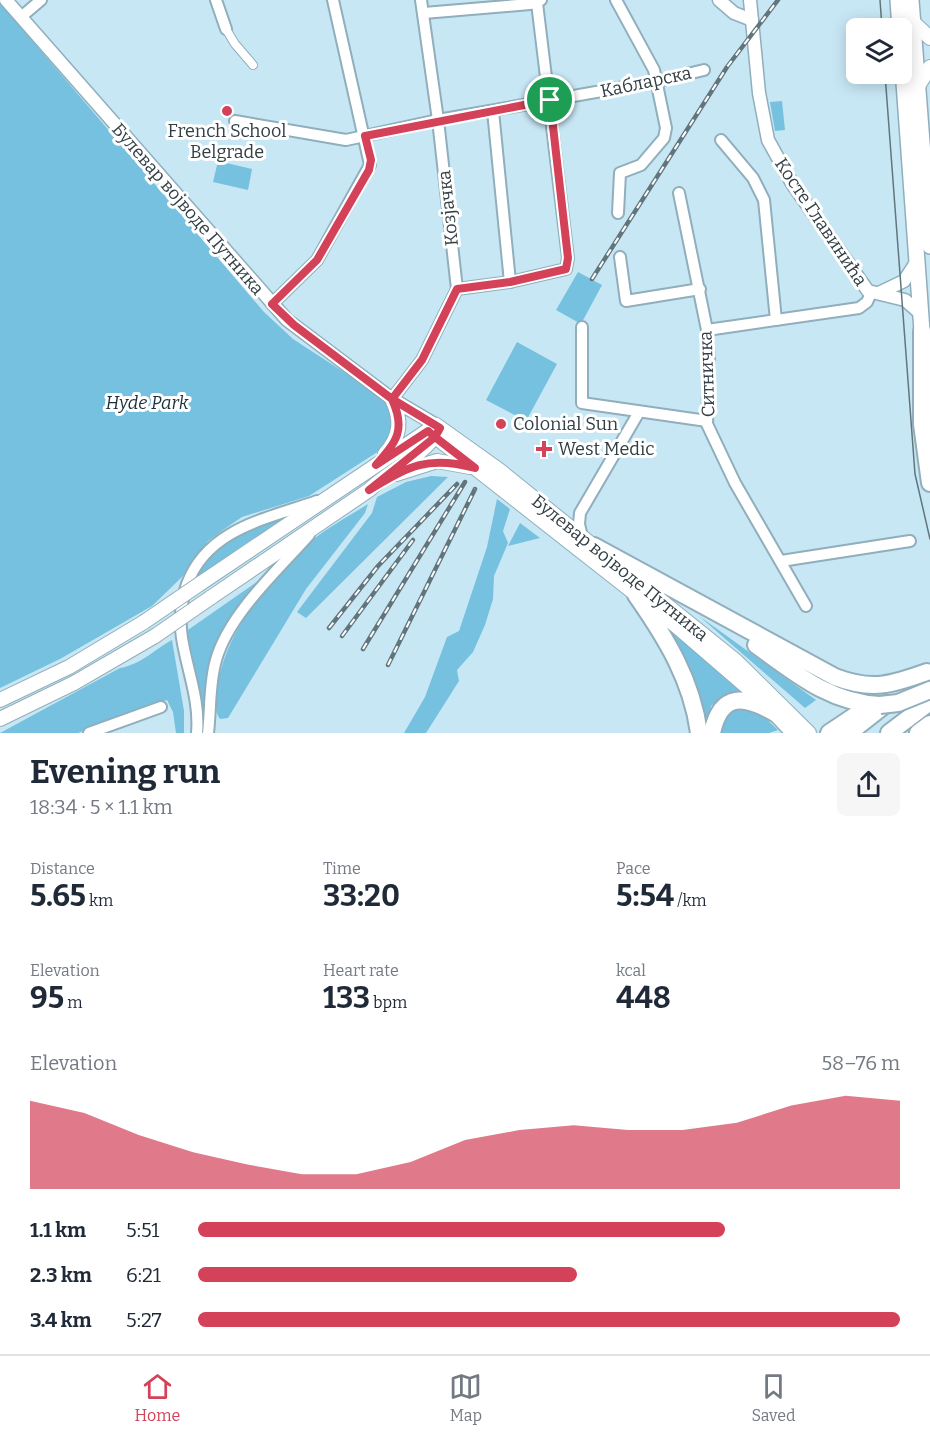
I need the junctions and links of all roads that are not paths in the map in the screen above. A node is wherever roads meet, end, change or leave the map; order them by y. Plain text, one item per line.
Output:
1 (6, 0) edge
2 (41, 0) edge
3 (216, 0) edge
4 (333, 0) edge
5 (421, 0) edge
6 (616, 0) edge
7 (719, 0) edge
8 (750, 0) edge
9 (898, 0) edge
10 (911, 0) edge
11 (539, 1) edge
12 (424, 13) junction
13 (21, 17) junction
14 (904, 18) edge
15 (908, 18) edge
16 (752, 20) junction
17 (912, 28) edge
18 (226, 29) joint
19 (930, 38) edge
20 (912, 53) edge
21 (254, 65) dead end
22 (930, 67) edge
23 (704, 70) dead end
24 (658, 81) junction
25 (904, 84) edge
26 (918, 86) junction
27 (550, 100) junction
28 (493, 111) junction
29 (438, 120) junction
30 (235, 121) dead end
31 (365, 136) junction
32 (721, 140) dead end
33 (679, 193) dead end
34 (618, 213) dead end
35 (930, 246) edge
36 (620, 257) dead end
37 (917, 261) junction
38 (510, 282) junction
39 (457, 289) junction
40 (700, 289) junction
41 (875, 293) junction
42 (272, 304) junction
43 (921, 314) junction
44 (776, 320) junction
45 (582, 327) dead end
46 (707, 330) junction
47 (922, 331) junction
48 (392, 399) junction
49 (930, 400) edge
50 (639, 412) junction
51 (707, 421) junction
52 (435, 430) junction
53 (376, 465) junction
54 (475, 468) junction
55 (930, 483) edge
56 (369, 490) junction
57 (332, 495) junction
58 (580, 513) junction
59 (555, 516) junction
60 (316, 526) junction
61 (910, 541) dead end
62 (588, 542) junction
63 (781, 561) junction
64 (636, 595) junction
65 (700, 605) junction
66 (806, 606) dead end
67 (92, 654) junction
68 (100, 669) junction
69 (929, 671) edge
70 (930, 690) edge
71 (0, 700) edge
72 (930, 702) edge
73 (880, 705) junction
74 (777, 706) junction
75 (161, 707) dead end
76 (0, 719) edge
77 (930, 724) edge
78 (89, 733) edge
79 (196, 733) edge
80 (208, 733) edge
81 (699, 733) edge
82 (712, 733) edge
83 (794, 733) edge
84 (809, 733) edge
85 (829, 733) edge
86 (849, 733) edge
87 (889, 733) edge
88 (918, 733) edge

1 - 13 street, Булевар војводе Путника
2 - 13 street
3 - 18 street
4 - 31 street
5 - 12 street, Козјачка
6 - 24 street
7 - 16 street
8 - 16 street, Косте Главинића
9 - 14 main road
10 - 15 main road
11 - 12 street
11 - 27 street
12 - 29 street, Козјачка
13 - 42 street, Булевар војводе Путника
16 - 41 street, Косте Главинића
17 - 19 main road
18 - 21 street
20 - 26 main road
22 - 26 main road
23 - 24 street, Кабларска
24 - 27 street, Кабларска
24 - 34 street
25 - 37 main road
26 - 35 main road
27 - 28 street, Кабларска
27 - 38 street
28 - 29 street, Кабларска
28 - 38 street
29 - 31 street, Кабларска
29 - 39 street, Козјачка
30 - 31 street, Кабларска
31 - 42 street
32 - 44 street
33 - 40 street, Ситничка
36 - 40 street
37 - 41 street, Косте Главинића
37 - 43 main road
38 - 39 street
39 - 48 street
40 - 46 street, Ситничка
41 - 43 street, Косте Главинића
41 - 44 street
42 - 48 street, Булевар војводе Путника
43 - 47 main road
44 - 46 street
45 - 50 street
46 - 51 street, Ситничка
47 - 49 main road
47 - 55 highway
48 - 52 street, Булевар војводе Путника
48 - 53 main road
50 - 51 street
50 - 58 street
51 - 63 street, Ситничка
52 - 53 main road
52 - 54 main road, Булевар војводе Путника
52 - 56 main road
52 - 59 main road, Булевар војводе Путника
53 - 57 main road
54 - 56 main road
54 - 64 main road, Булевар војводе Путника
56 - 60 main road
57 - 67 main road, bridge
57 - 79 street
58 - 59 street
58 - 62 street
59 - 62 main road, Булевар војводе Путника
60 - 68 main road, bridge
60 - 80 street
61 - 63 street
62 - 65 highway
62 - 74 main road, Булевар војводе Путника
63 - 66 street, Ситничка
64 - 74 main road, Булевар војводе Путника
64 - 81 highway
65 - 69 highway
65 - 73 highway
67 - 68 main road
67 - 71 main road
68 - 76 main road
69 - 86 highway
70 - 73 highway, bridge
72 - 87 highway
73 - 85 highway
74 - 82 highway
74 - 83 main road, Булевар војводе Путника
74 - 84 main road, Булевар војводе Путника
75 - 78 street
77 - 88 highway

